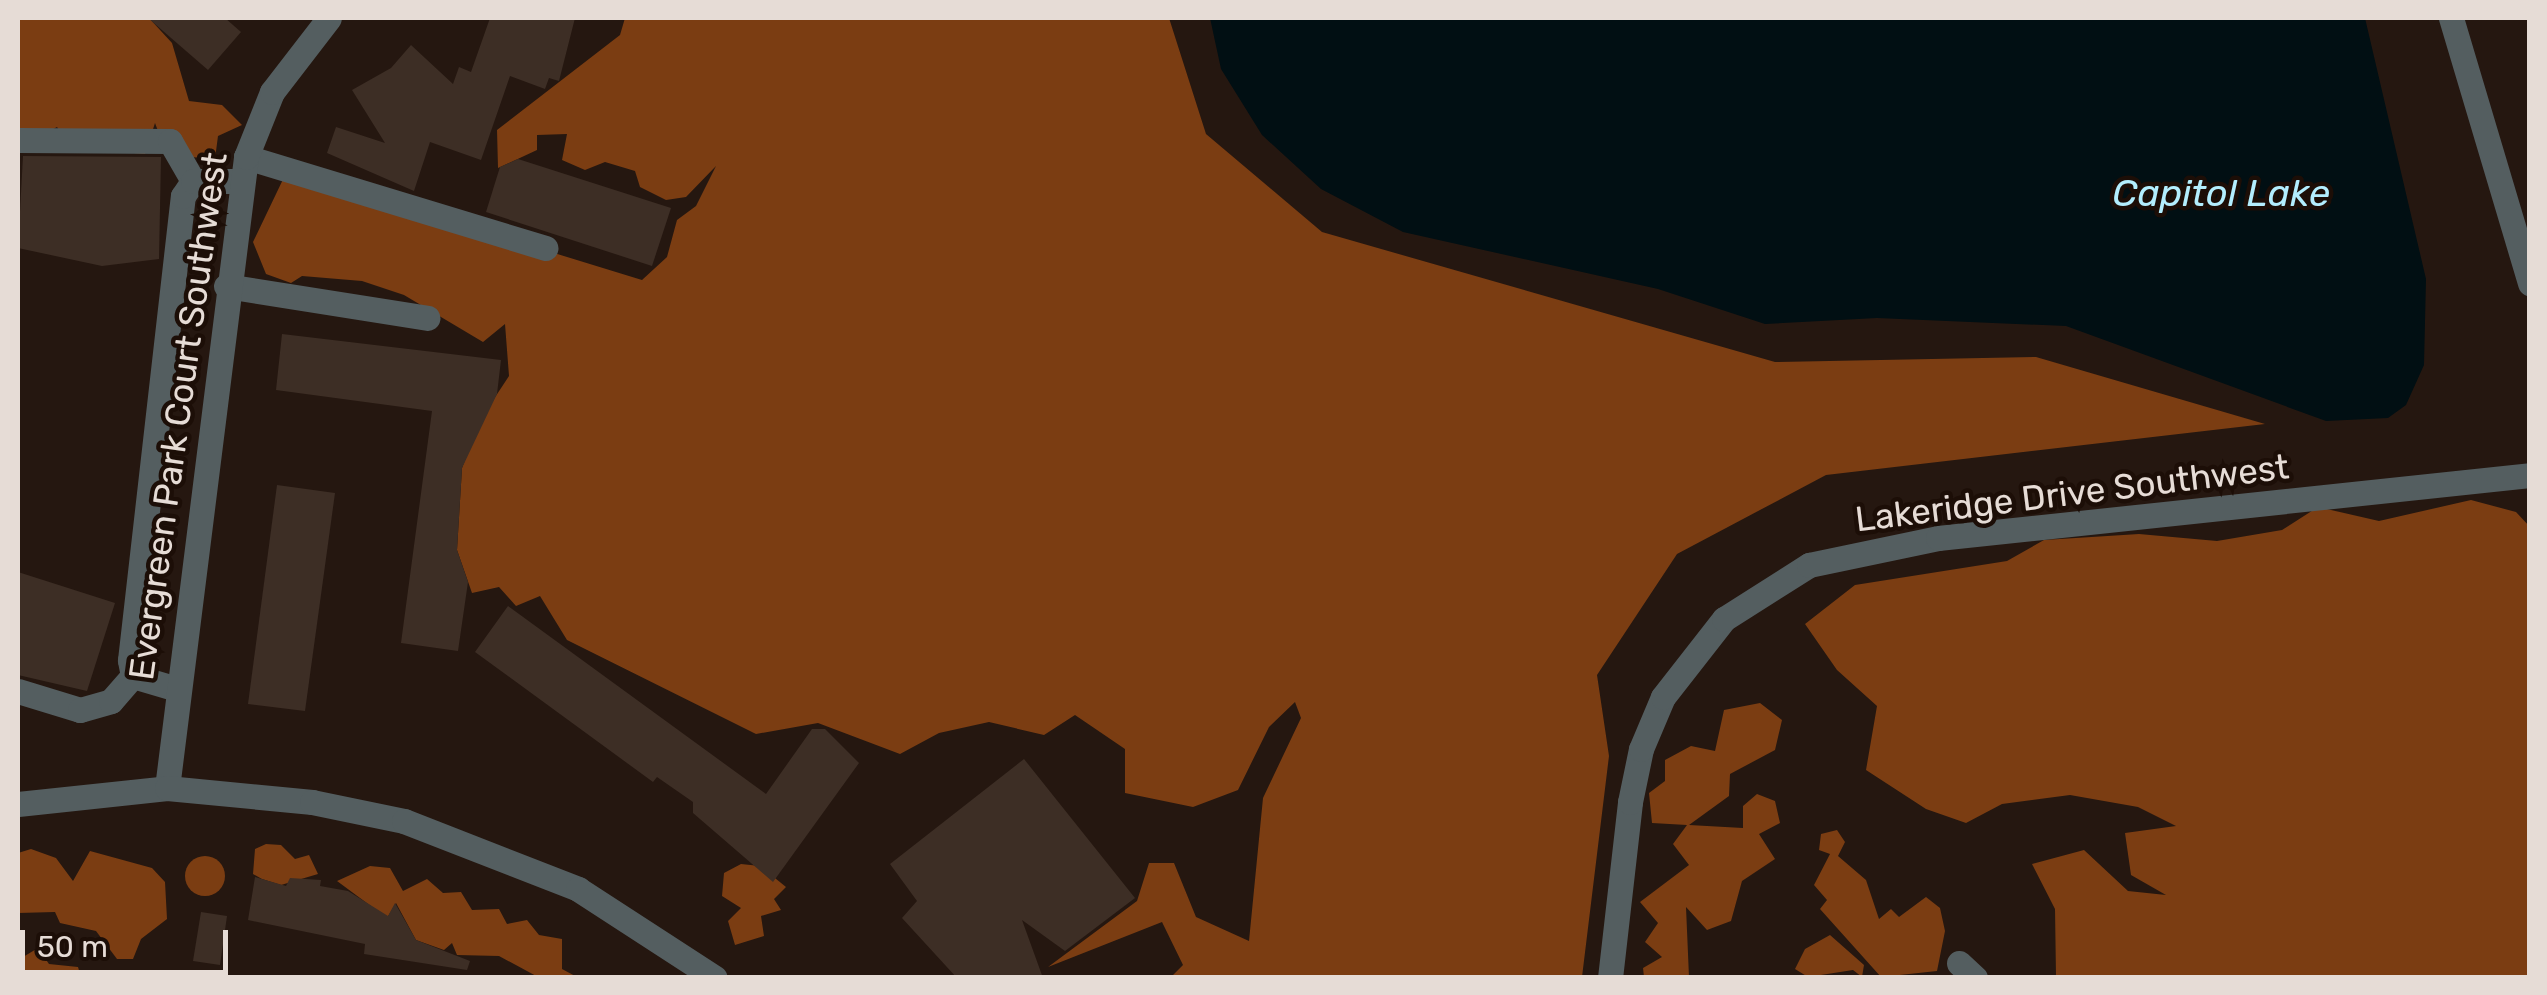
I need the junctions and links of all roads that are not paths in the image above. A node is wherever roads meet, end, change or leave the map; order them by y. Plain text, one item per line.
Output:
1 (329, 18) edge
2 (2451, 18) edge
3 (18, 140) edge
4 (243, 169) junction
5 (193, 181) junction
6 (546, 248) dead end
7 (2530, 283) edge
8 (226, 286) junction
9 (428, 318) dead end
10 (2530, 476) edge
11 (133, 676) junction
12 (177, 689) junction
13 (18, 691) edge
14 (167, 788) junction
15 (18, 804) edge
16 (715, 978) edge
17 (1610, 978) edge

1 - 4 street, Evergreen Park Court Southwest
2 - 7 street
3 - 5 street
4 - 5 street
4 - 6 street
4 - 8 street, Evergreen Park Court Southwest
5 - 11 street
8 - 9 street
8 - 12 street, Evergreen Park Court Southwest
10 - 17 street, Lakeridge Drive Southwest
11 - 12 street
11 - 13 street
12 - 14 street, Evergreen Park Court Southwest
14 - 15 street
14 - 16 street

